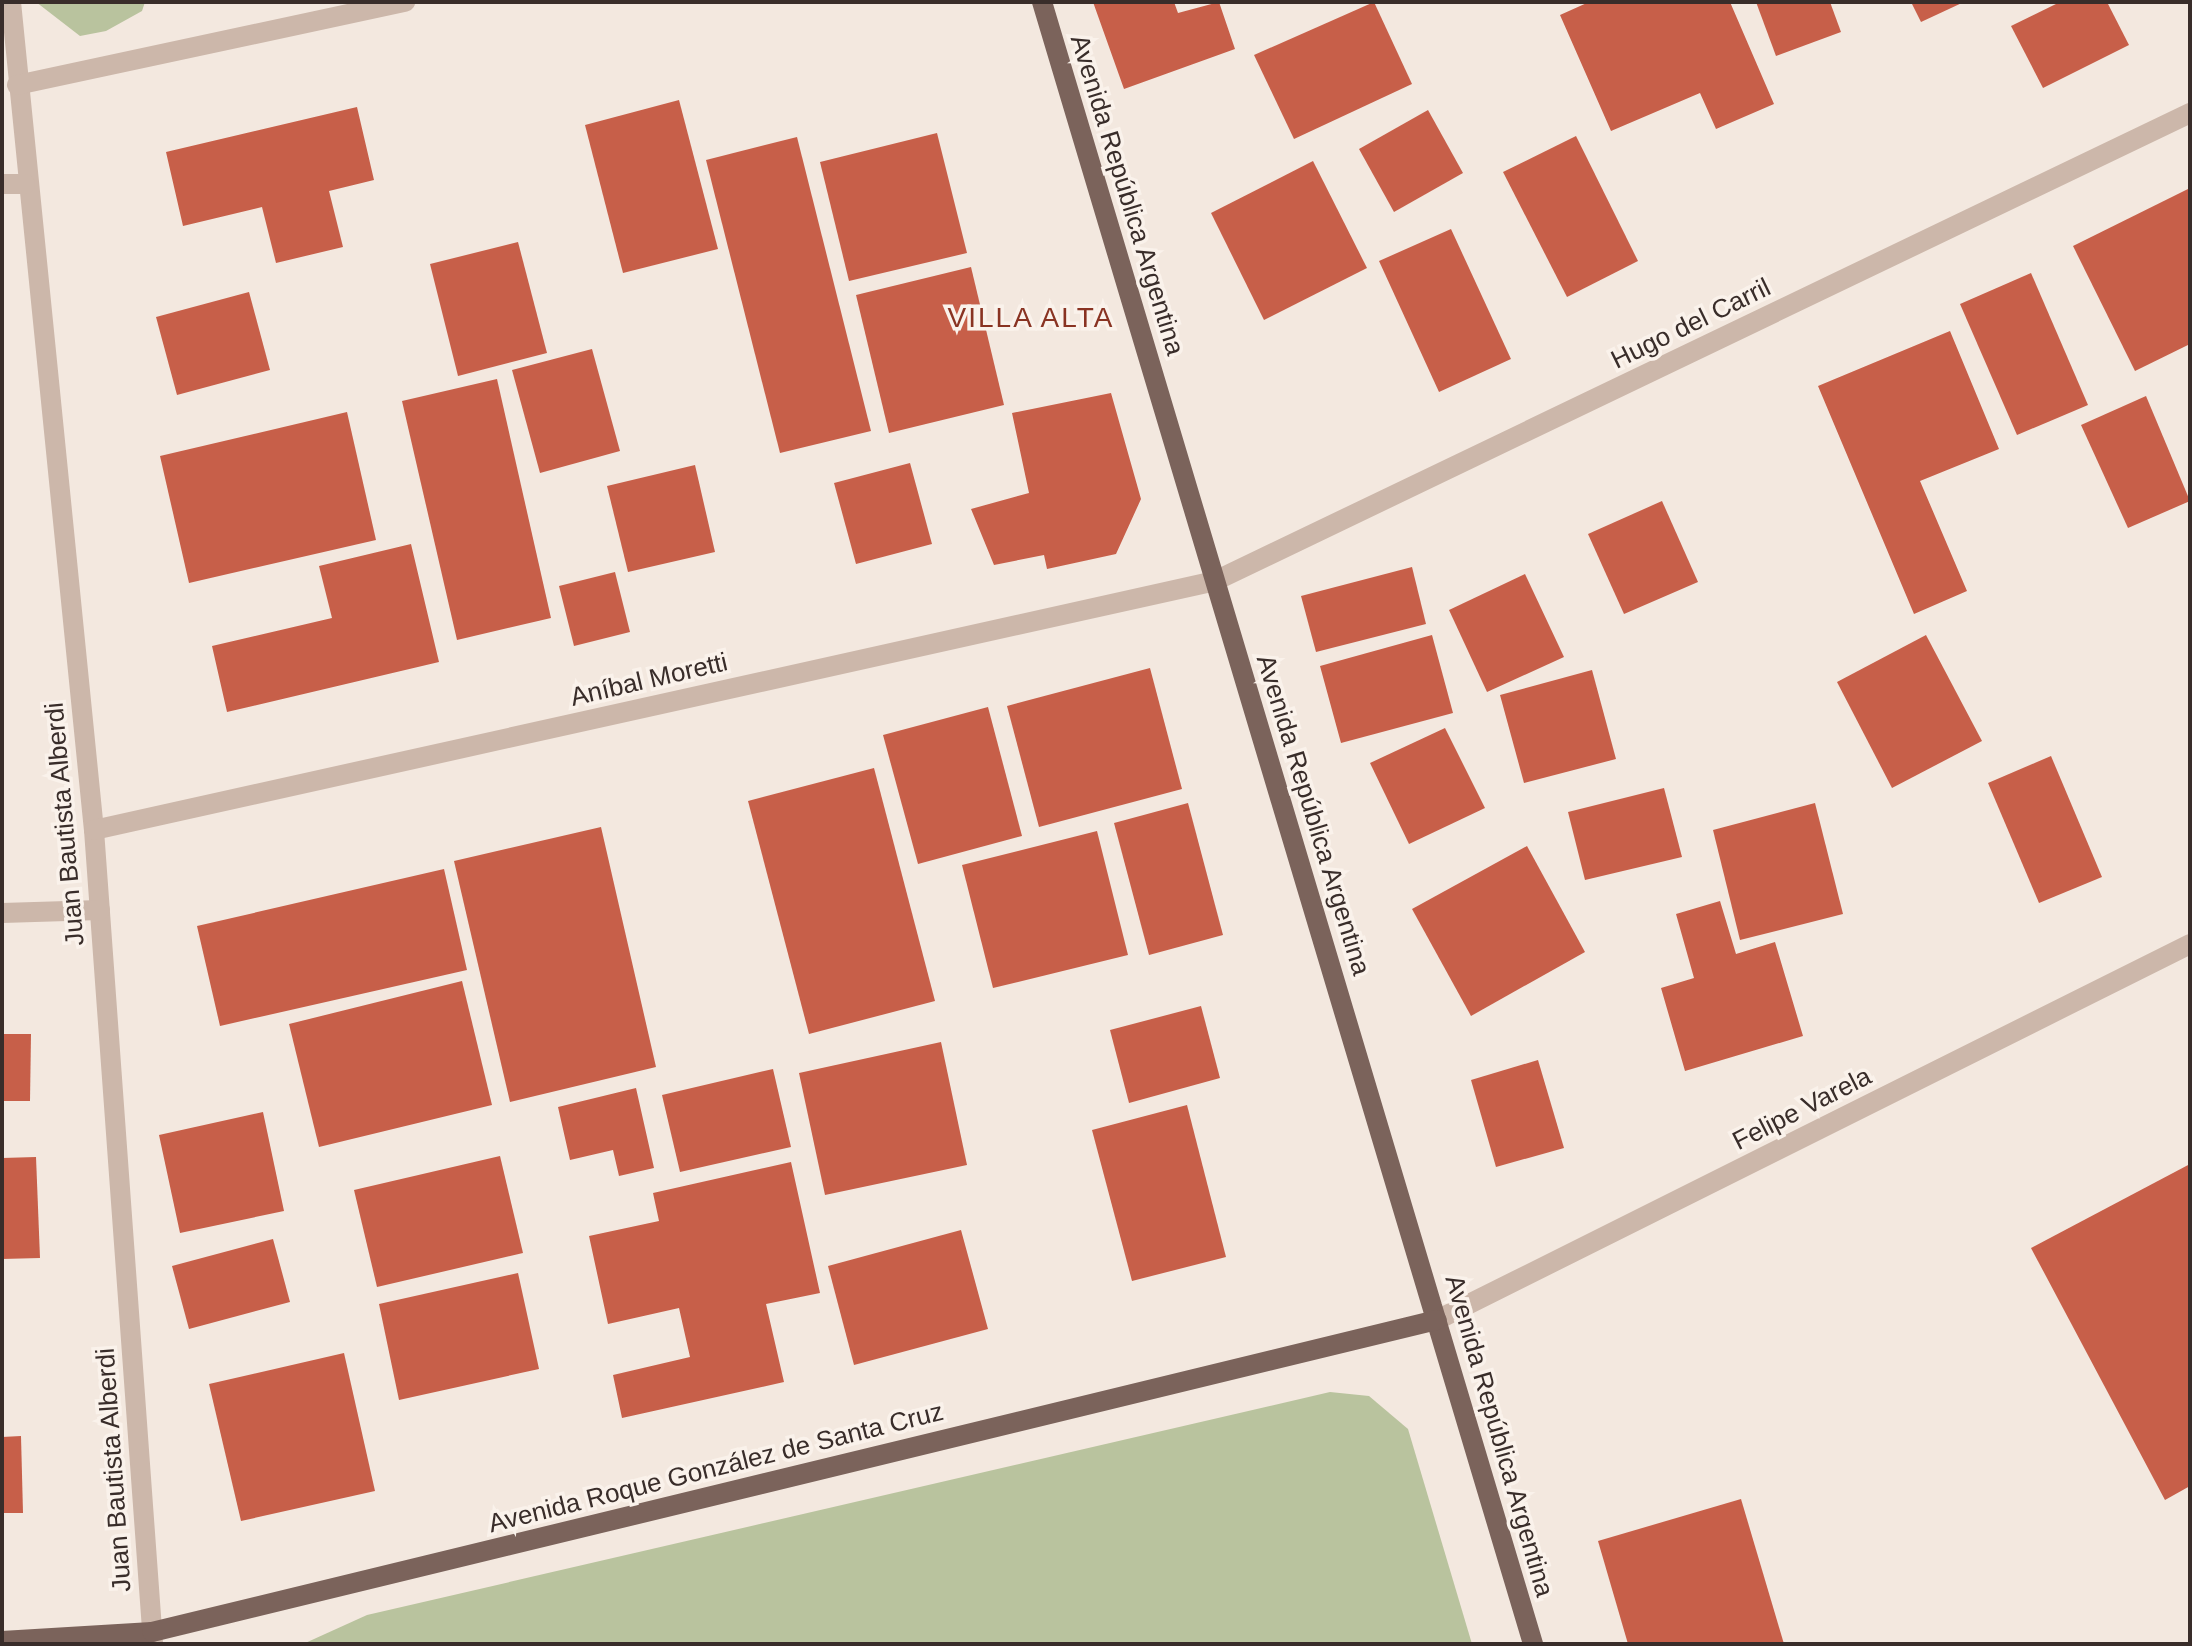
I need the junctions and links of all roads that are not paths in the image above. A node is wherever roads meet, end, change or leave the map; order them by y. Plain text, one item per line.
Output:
1 (11, 2) edge
2 (405, 2) edge
3 (1042, 2) edge
4 (17, 85) junction
5 (2190, 113) edge
6 (2, 184) edge
7 (25, 184) junction
8 (1215, 581) junction
9 (94, 830) junction
10 (100, 910) junction
11 (2, 913) edge
12 (2190, 944) edge
13 (1437, 1320) junction
14 (152, 1638) edge
15 (2, 1641) edge
16 (1533, 1644) edge

1 - 4 street, Juan Bautista Alberdi
2 - 4 street
3 - 8 main road, Avenida República Argentina
4 - 7 street, Juan Bautista Alberdi
5 - 8 street, Hugo del Carril
6 - 7 street
7 - 9 street, Juan Bautista Alberdi
8 - 9 street, Aníbal Moretti
8 - 13 main road, Avenida República Argentina
9 - 10 street, Juan Bautista Alberdi
10 - 11 street
10 - 14 street, Juan Bautista Alberdi
12 - 13 street, Felipe Varela
13 - 14 main road, Avenida Roque González de Santa Cruz
13 - 16 main road, Avenida República Argentina
14 - 15 main road, Avenida Roque González de Santa Cruz

